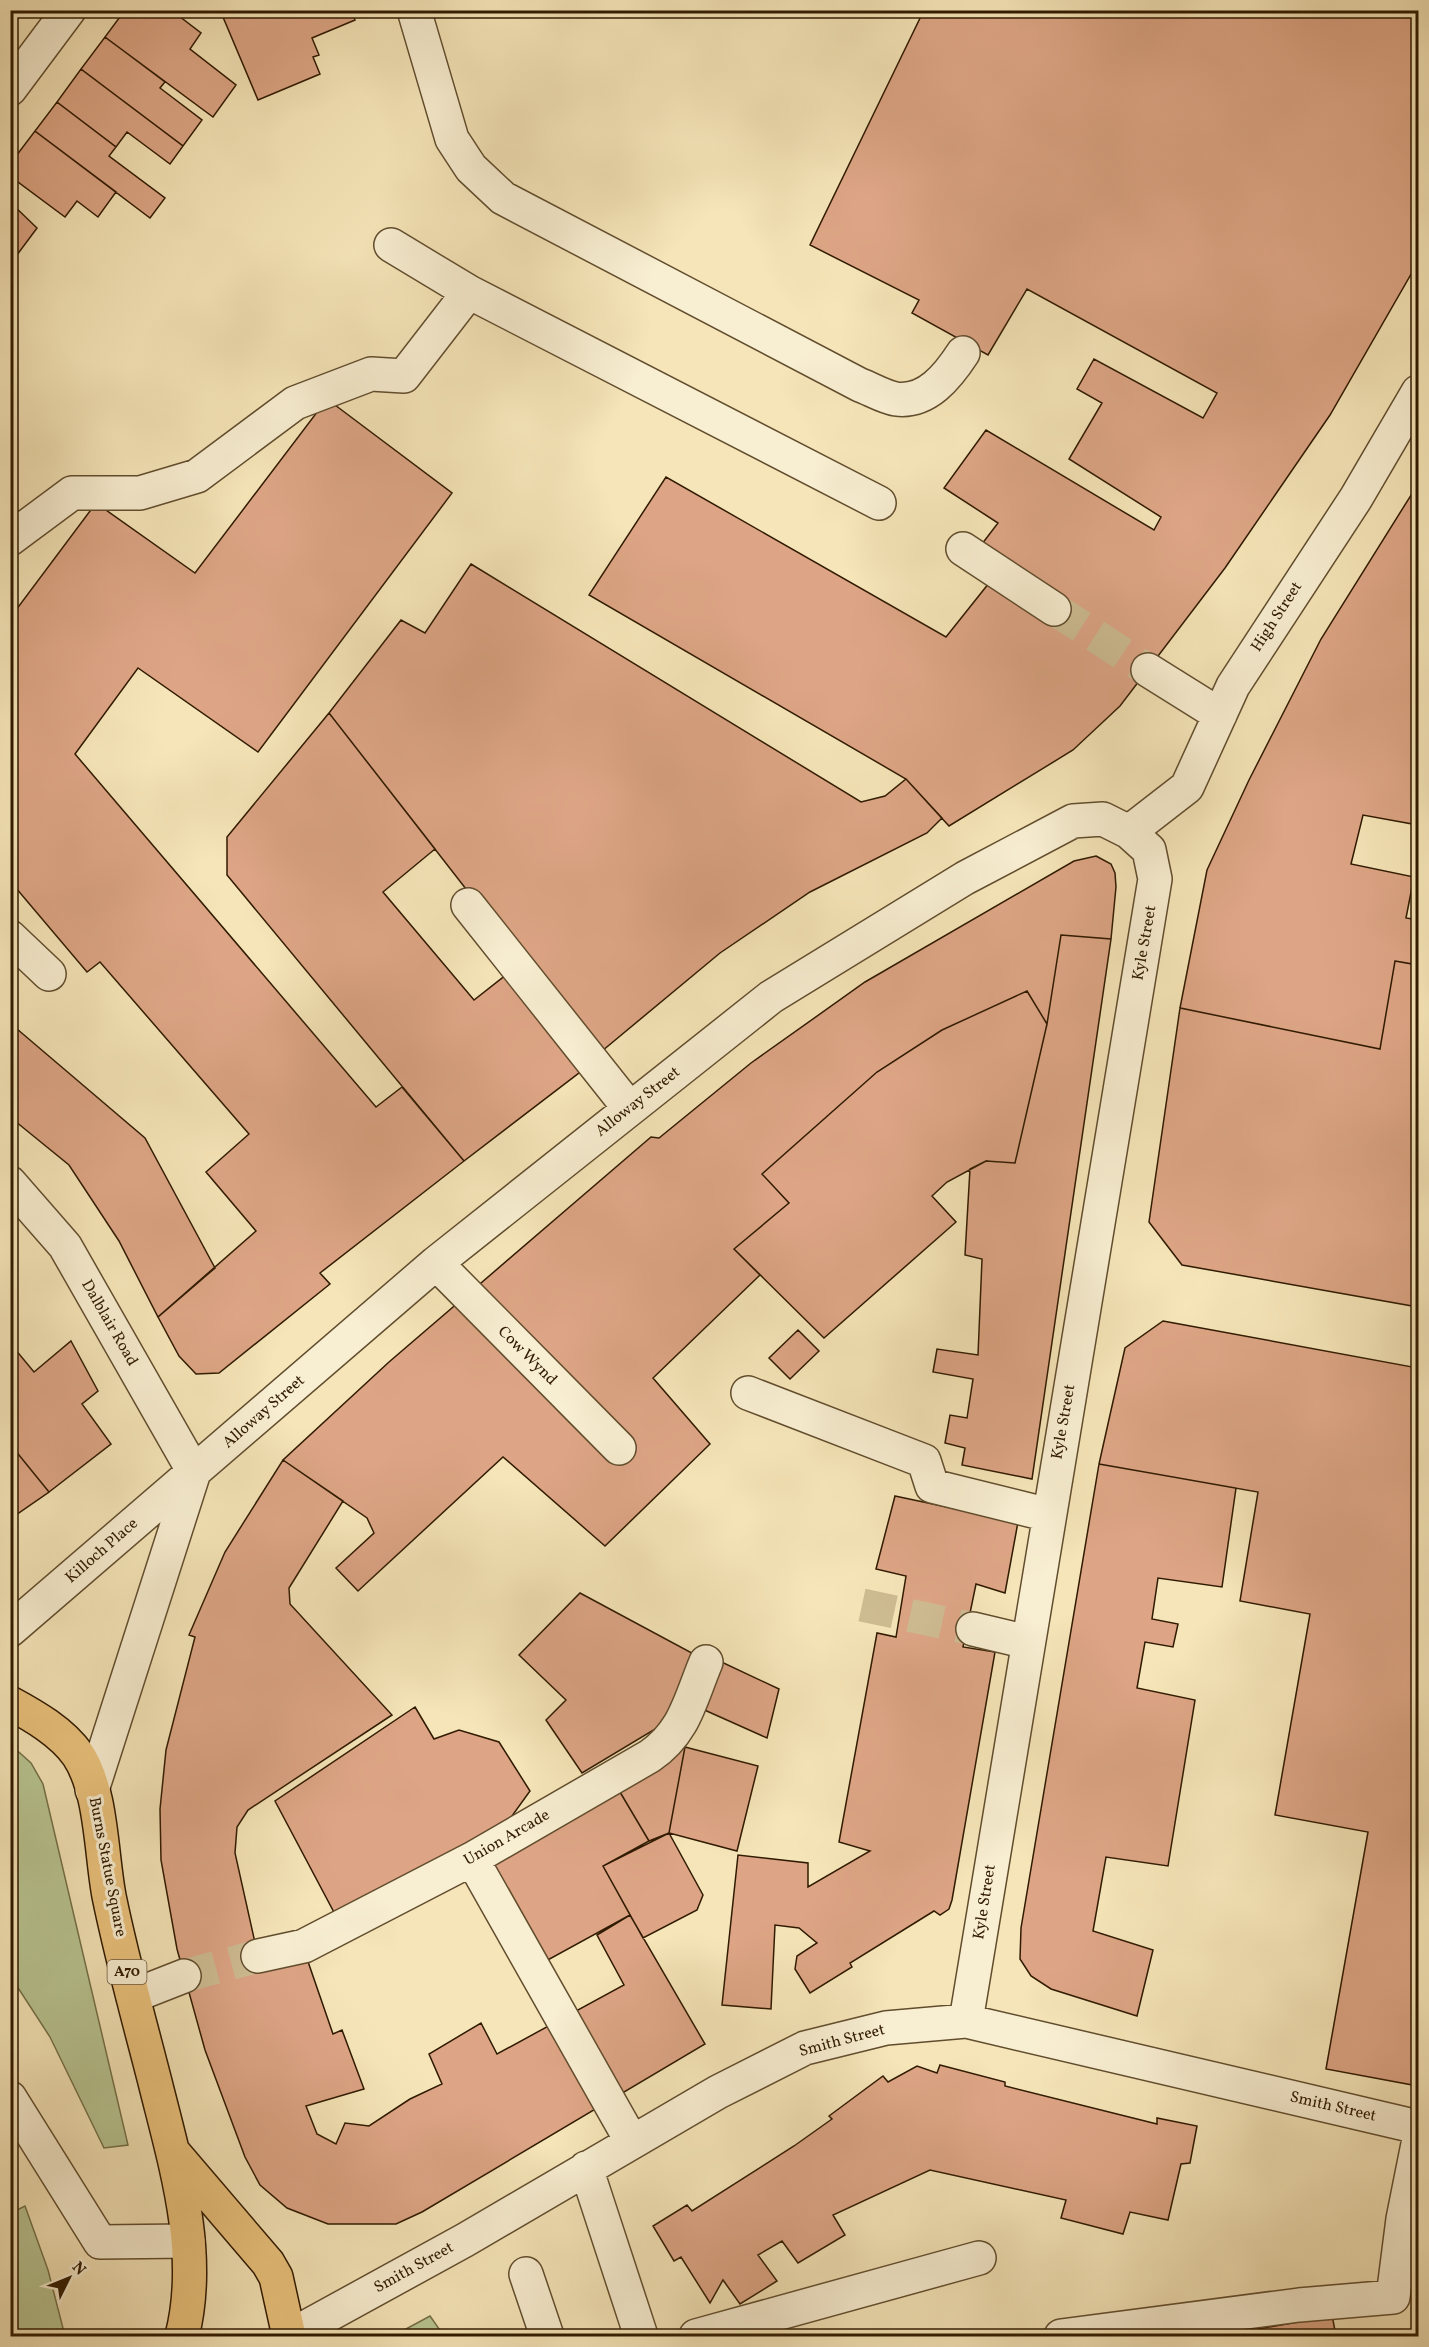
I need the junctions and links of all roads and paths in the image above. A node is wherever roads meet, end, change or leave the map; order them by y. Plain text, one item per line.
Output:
1 (69, 10) edge
2 (414, 10) edge
3 (10, 89) edge
4 (391, 245) dead end
5 (469, 292) junction
6 (963, 353) dead end
7 (1419, 392) edge
8 (879, 503) dead end
9 (10, 539) edge
10 (963, 549) dead end
11 (1054, 609) tunnel mouth
12 (1148, 670) tunnel mouth
13 (1220, 715) junction
14 (1130, 832) junction
15 (468, 905) dead end
16 (10, 937) edge
17 (49, 974) dead end
18 (630, 1109) junction
19 (10, 1183) edge
20 (436, 1263) junction
21 (748, 1393) dead end
22 (619, 1448) dead end
23 (194, 1472) junction
24 (1048, 1515) junction
25 (973, 1629) tunnel mouth
26 (10, 1630) edge
27 (1027, 1642) junction
28 (706, 1662) dead end
29 (10, 1702) edge
30 (92, 1790) junction
31 (472, 1859) junction
32 (258, 1956) tunnel mouth
33 (184, 1977) tunnel mouth
34 (133, 1996) junction
35 (966, 2021) junction
36 (10, 2098) edge
37 (1419, 2127) edge
38 (632, 2142) junction
39 (1419, 2144) edge
40 (173, 2152) junction
41 (586, 2168) junction
42 (1411, 2221) edge
43 (188, 2241) junction
44 (979, 2258) dead end
45 (526, 2274) dead end
46 (1406, 2298) edge
47 (182, 2337) edge
48 (289, 2337) edge
49 (547, 2337) edge
50 (640, 2337) edge
51 (696, 2337) edge
52 (1061, 2337) edge

1 - 3 street
2 - 6 street
4 - 5 street
5 - 8 street
5 - 9 street
7 - 13 street, High Street
10 - 11 street
12 - 13 street
13 - 14 street, High Street
14 - 18 street, Alloway Street
14 - 24 street, Kyle Street
15 - 18 street
16 - 17 street
18 - 20 street, Alloway Street
19 - 23 street, Dalblair Road
20 - 22 street, Cow Wynd
20 - 23 street, Alloway Street
21 - 24 street
23 - 26 street, Killoch Place
23 - 30 street
24 - 27 street, Kyle Street
25 - 27 street
27 - 35 street, Kyle Street
28 - 31 street, Union Arcade
29 - 30 main road, Burns Statue Square / A70
30 - 34 main road, Burns Statue Square / A70
31 - 32 street, Union Arcade
31 - 38 street
33 - 34 street
34 - 40 main road, Burns Statue Square / A70
35 - 37 street, Smith Street
35 - 38 street, Smith Street
36 - 43 street
38 - 41 street, Smith Street
39 - 42 street
40 - 43 main road, Burns Statue Square / A70
40 - 48 main road, A70
41 - 48 street, Smith Street
41 - 50 street
42 - 46 street
43 - 47 main road, Burns Statue Square / A70
44 - 51 street
45 - 49 street
46 - 52 street

